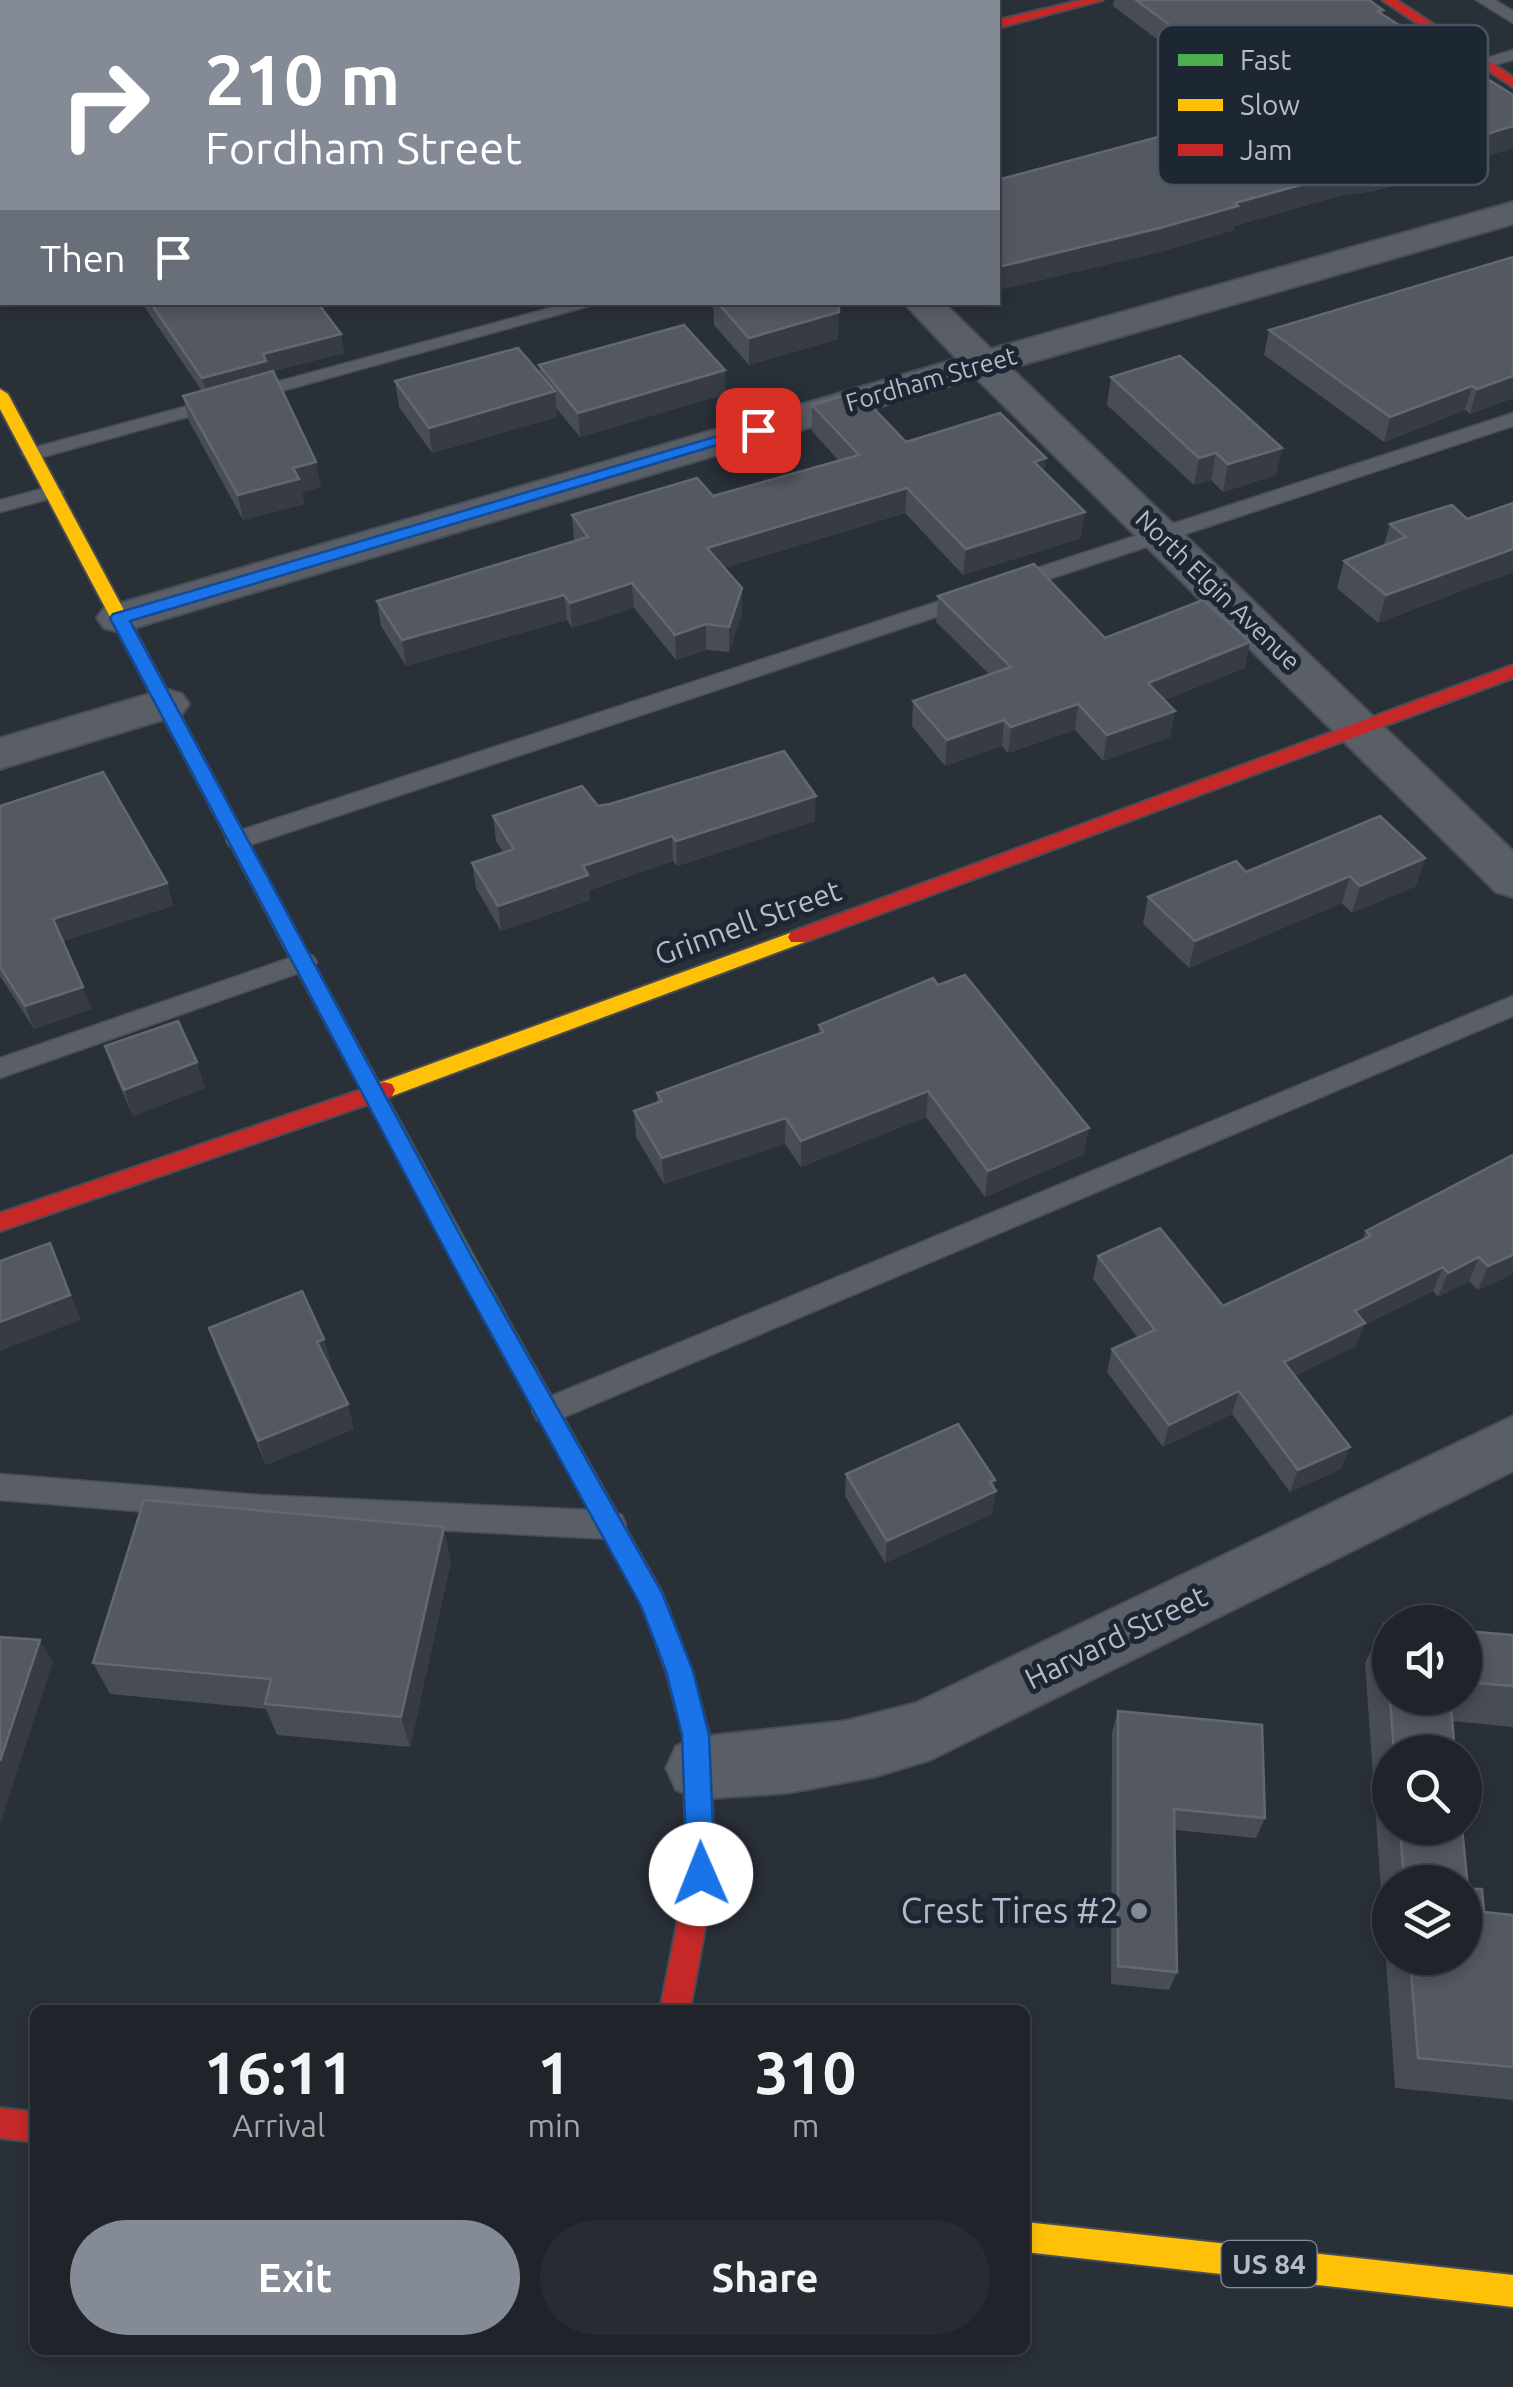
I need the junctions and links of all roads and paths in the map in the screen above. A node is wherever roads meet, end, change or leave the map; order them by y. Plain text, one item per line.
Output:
1 (1098, 0) edge
2 (1388, 0) edge
3 (1484, 0) edge
4 (1513, 18) edge
5 (1000, 24) edge
6 (1425, 25) edge
7 (1513, 55) edge
8 (1488, 61) edge
9 (1488, 67) edge
10 (1513, 83) edge
11 (1513, 214) edge
12 (583, 305) edge
13 (924, 305) edge
14 (984, 363) junction
15 (0, 394) edge
16 (1513, 418) edge
17 (32, 454) junction
18 (52, 492) junction
19 (0, 506) edge
20 (1161, 535) junction
21 (120, 618) junction
22 (1513, 671) edge
23 (166, 704) junction
24 (1360, 728) junction
25 (0, 754) edge
26 (238, 840) junction
27 (1513, 880) edge
28 (304, 962) junction
29 (1513, 1005) edge
30 (0, 1068) edge
31 (374, 1094) junction
32 (0, 1222) edge
33 (546, 1411) junction
34 (1513, 1442) edge
35 (0, 1486) edge
36 (611, 1525) junction
37 (699, 1768) junction
38 (676, 2005) edge
39 (0, 2123) edge
40 (30, 2126) edge
41 (1030, 2238) edge
42 (1513, 2291) edge

1 - 5 main road
2 - 6 main road
3 - 4 lane
7 - 8 lane
9 - 10 main road
11 - 14 street, Fordham Street
12 - 17 lane
13 - 14 street, North Elgin Avenue
14 - 20 street, North Elgin Avenue
14 - 21 street, Fordham Street
15 - 17 main road
16 - 20 lane
17 - 18 main road
18 - 19 lane
18 - 21 main road
20 - 24 street, North Elgin Avenue
20 - 26 lane
21 - 23 main road
22 - 24 main road, Grinnell Street
23 - 25 street
23 - 26 main road
24 - 27 street, North Elgin Avenue
24 - 31 main road, Grinnell Street
26 - 28 main road
28 - 30 lane
28 - 31 main road
29 - 33 lane
31 - 32 main road, Grinnell Street
31 - 33 main road
33 - 36 main road
34 - 37 street, Harvard Street
35 - 36 lane
36 - 37 main road
37 - 38 main road
39 - 40 main road
41 - 42 main road, US 84

